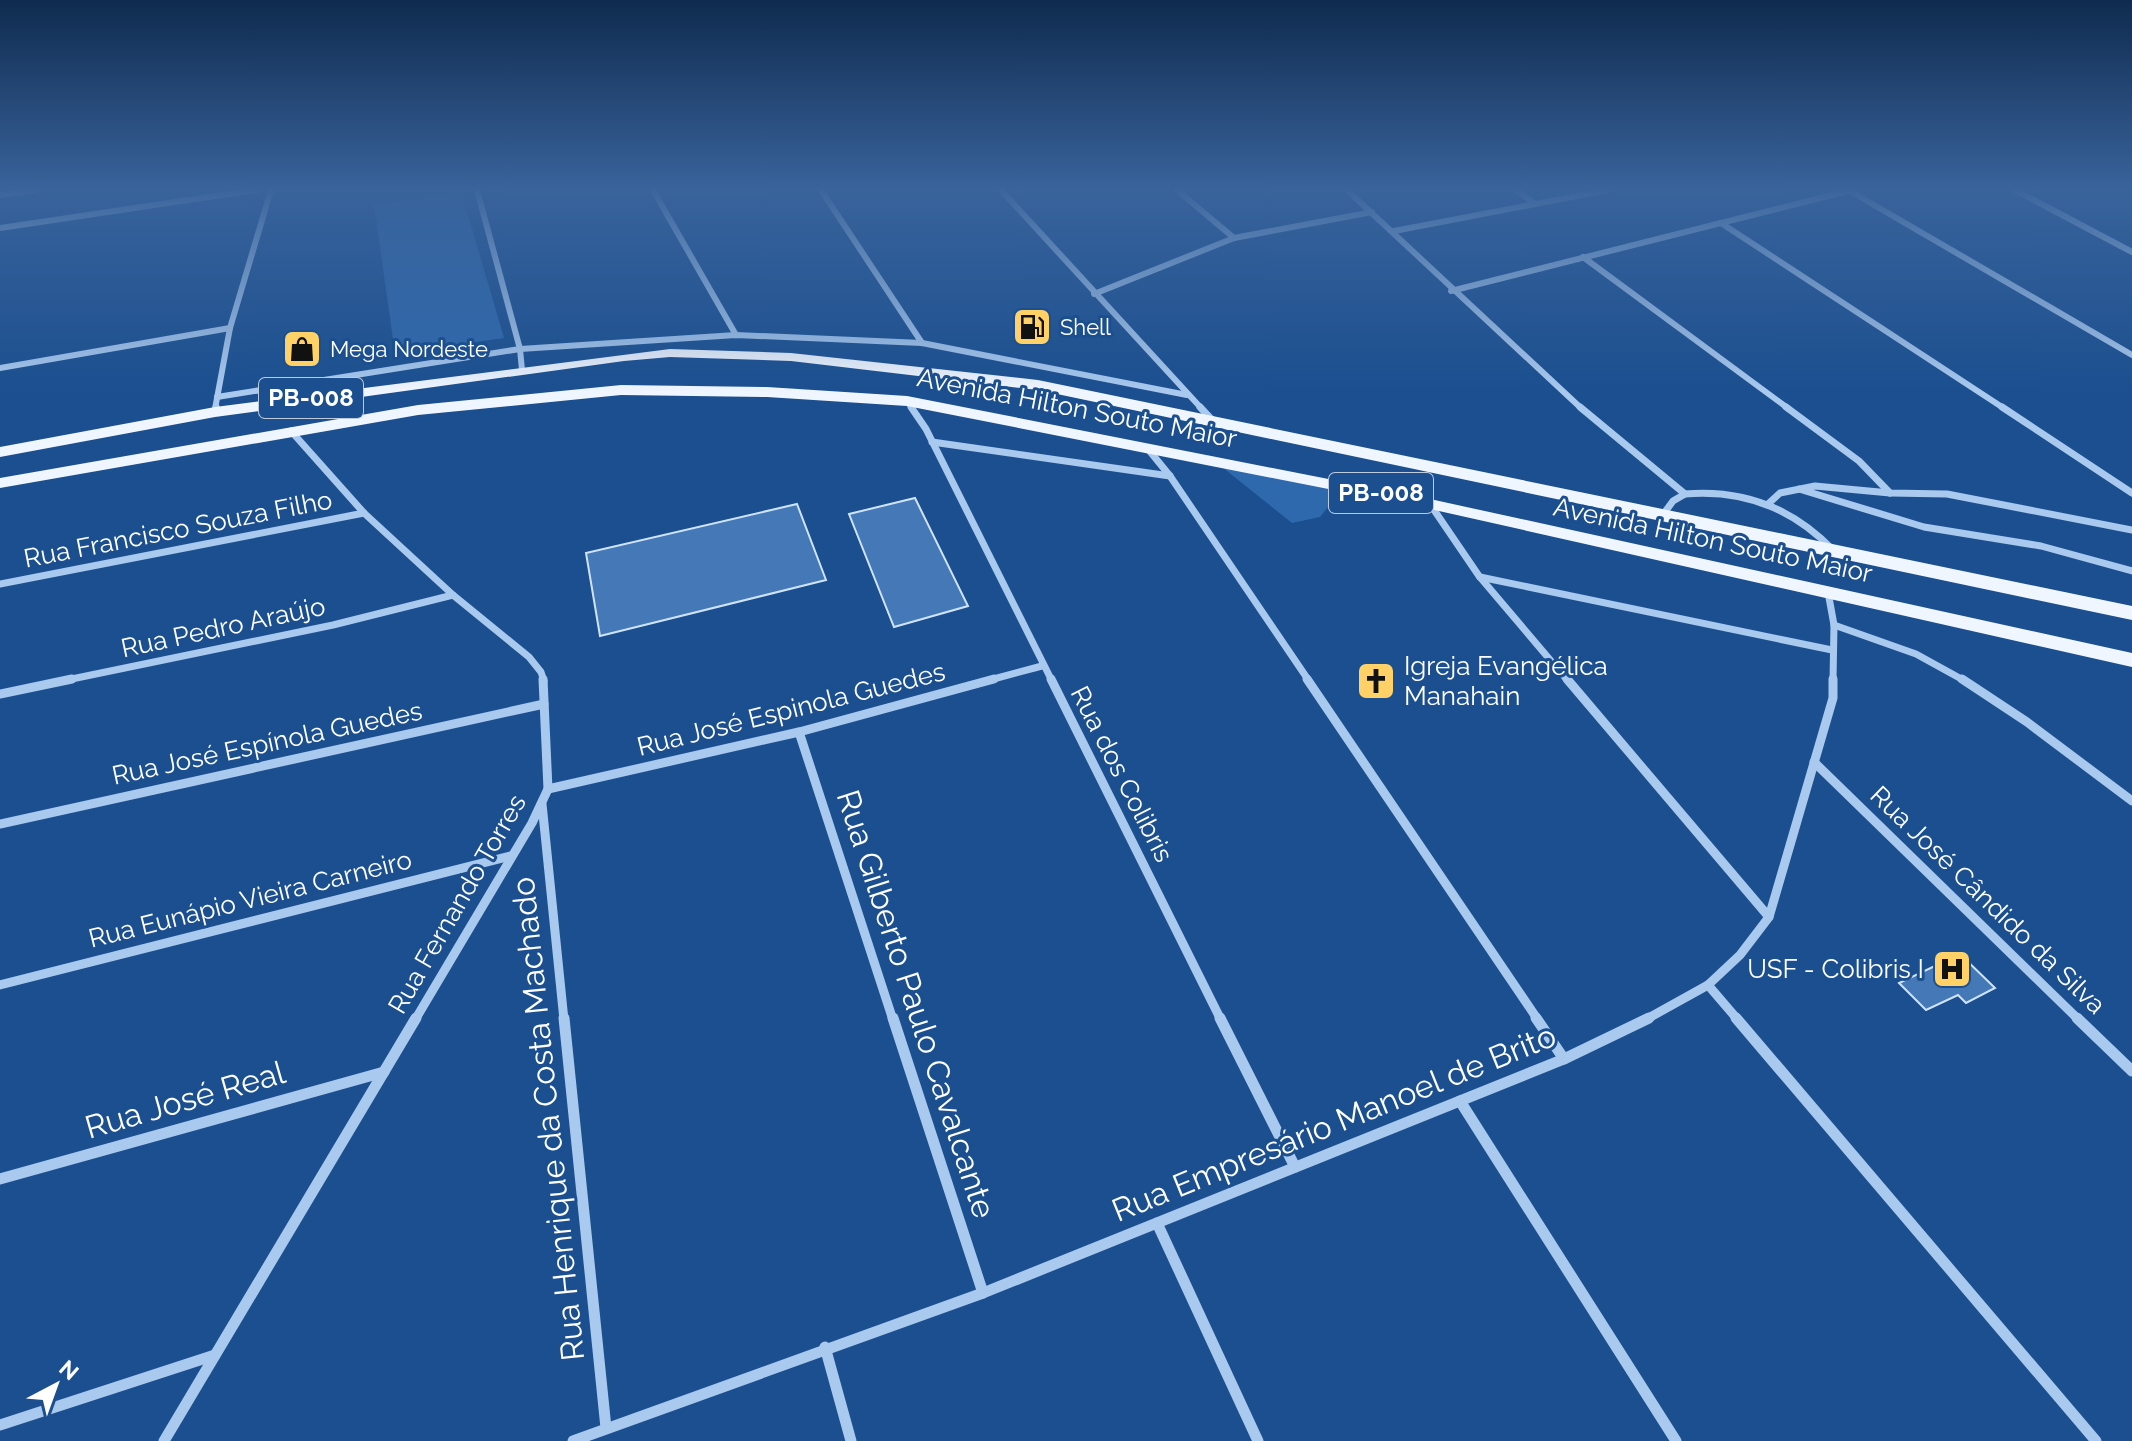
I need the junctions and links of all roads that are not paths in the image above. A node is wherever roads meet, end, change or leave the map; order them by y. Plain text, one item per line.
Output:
1 (251, 257) edge
2 (495, 257) edge
3 (691, 257) edge
4 (865, 257) edge
5 (1061, 257) edge
6 (1186, 257) edge
7 (1419, 257) edge
8 (1583, 257) joint
9 (1773, 257) edge
10 (1966, 257) edge
11 (1451, 291) junction
12 (1094, 294) junction
13 (230, 328) junction
14 (736, 335) junction
15 (922, 343) junction
16 (520, 349) junction
17 (2132, 355) edge
18 (624, 357) junction
19 (0, 368) edge
20 (522, 370) junction
21 (621, 390) junction
22 (1187, 395) junction
23 (907, 401) junction
24 (216, 404) junction
25 (1213, 421) junction
26 (291, 431) junction
27 (932, 442) junction
28 (1146, 448) junction
29 (0, 452) edge
30 (1170, 476) junction
31 (1415, 476) junction
32 (0, 483) edge
33 (1526, 488) junction
34 (1794, 488) junction
35 (1373, 492) junction
36 (1890, 493) junction
37 (2132, 493) edge
38 (1685, 494) junction
39 (1430, 504) junction
40 (1768, 504) junction
41 (364, 513) junction
42 (1474, 513) junction
43 (1662, 516) junction
44 (2132, 530) edge
45 (1834, 551) junction
46 (2132, 571) edge
47 (1479, 576) junction
48 (0, 584) edge
49 (1828, 592) junction
50 (453, 595) junction
51 (2132, 613) edge
52 (1834, 625) junction
53 (1832, 650) junction
54 (2132, 660) edge
55 (1042, 666) junction
56 (0, 694) edge
57 (544, 704) junction
58 (799, 732) junction
59 (1814, 762) junction
60 (548, 789) junction
61 (2132, 801) edge
62 (542, 804) junction
63 (0, 824) edge
64 (510, 856) junction
65 (1769, 917) junction
66 (0, 985) edge
67 (1708, 985) junction
68 (1564, 1059) junction
69 (2132, 1071) edge
70 (384, 1072) junction
71 (1460, 1101) junction
72 (1295, 1167) junction
73 (0, 1179) edge
74 (1157, 1223) junction
75 (983, 1293) junction
76 (825, 1347) junction
77 (215, 1355) junction
78 (0, 1425) edge
79 (606, 1428) junction
80 (164, 1441) edge
81 (573, 1441) edge
82 (851, 1441) edge
83 (1258, 1441) edge
84 (1676, 1441) edge
85 (2096, 1441) edge

1 - 13 street
2 - 16 street
3 - 14 street
4 - 15 street
5 - 12 street
6 - 12 street
7 - 11 street
8 - 11 street
8 - 36 street
9 - 37 street
10 - 17 street
11 - 38 street
12 - 22 street
13 - 19 street
13 - 24 street
14 - 15 street, Avenida Hilton Souto Maior
14 - 16 street, Avenida Hilton Souto Maior
15 - 22 street, Avenida Hilton Souto Maior
16 - 20 street
16 - 24 street, Avenida Hilton Souto Maior
18 - 20 main road, Avenida Hilton Souto Maior / PB-008
18 - 21 main road
18 - 25 main road, Avenida Hilton Souto Maior / PB-008
20 - 24 main road, Avenida Hilton Souto Maior / PB-008
21 - 23 main road, Avenida Hilton Souto Maior / PB-008
21 - 26 main road, Avenida Hilton Souto Maior / PB-008
22 - 25 street
23 - 27 street, Rua dos Colibris
23 - 28 main road, Avenida Hilton Souto Maior / PB-008
24 - 29 main road, Avenida Hilton Souto Maior / PB-008
25 - 31 main road, Avenida Hilton Souto Maior / PB-008
26 - 32 main road, Avenida Hilton Souto Maior / PB-008
26 - 41 street, Rua Fernando Torres
27 - 30 street
27 - 55 street, Rua dos Colibris
28 - 30 street
28 - 35 main road, Avenida Hilton Souto Maior / PB-008
30 - 68 street
31 - 33 main road, Avenida Hilton Souto Maior / PB-008
31 - 35 main road
33 - 42 main road
33 - 43 main road, Avenida Hilton Souto Maior / PB-008
34 - 36 street
34 - 40 street
34 - 46 street
35 - 39 main road, Avenida Hilton Souto Maior / PB-008
36 - 44 street
38 - 40 street
38 - 43 street
39 - 42 main road, Avenida Hilton Souto Maior / PB-008
39 - 47 street
40 - 45 street
41 - 48 street, Rua Francisco Souza Filho
41 - 50 street, Rua Fernando Torres
42 - 49 main road, Avenida Hilton Souto Maior / PB-008
43 - 45 main road, Avenida Hilton Souto Maior / PB-008
45 - 51 main road, Avenida Hilton Souto Maior / PB-008
47 - 53 street
47 - 65 street
49 - 52 street, Rua Empresário Manoel de Brito
49 - 54 main road, Avenida Hilton Souto Maior / PB-008
50 - 56 street, Rua Pedro Araújo
50 - 57 street, Rua Fernando Torres
52 - 53 street, Rua Empresário Manoel de Brito
52 - 61 street
53 - 59 street, Rua Empresário Manoel de Brito
55 - 58 street, Rua José Espinola Guedes
55 - 72 street, Rua dos Colibris
57 - 60 street, Rua Fernando Torres
57 - 63 street, Rua José Espínola Guedes
58 - 60 street, Rua José Espinola Guedes
58 - 75 street, Rua Gilberto Paulo Cavalcante
59 - 65 street, Rua Empresário Manoel de Brito
59 - 69 street, Rua José Cândido da Silva
60 - 62 street, Rua Fernando Torres
62 - 64 street, Rua Fernando Torres
62 - 79 street, Rua Henrique da Costa Machado
64 - 66 street, Rua Eunápio Vieira Carneiro
64 - 70 street, Rua Fernando Torres
65 - 67 street, Rua Empresário Manoel de Brito
67 - 68 street, Rua Empresário Manoel de Brito
67 - 85 street
68 - 71 street, Rua Empresário Manoel de Brito
70 - 73 street, Rua José Real
70 - 77 street, Rua Fernando Torres
71 - 72 street, Rua Empresário Manoel de Brito
71 - 84 street
72 - 74 street, Rua Empresário Manoel de Brito
74 - 75 street, Rua Empresário Manoel de Brito
74 - 83 street
75 - 76 street, Rua Empresário Manoel de Brito
76 - 79 street, Rua Empresário Manoel de Brito
76 - 82 street
77 - 78 street
77 - 80 street, Rua Fernando Torres
79 - 81 street, Rua Empresário Manoel de Brito

